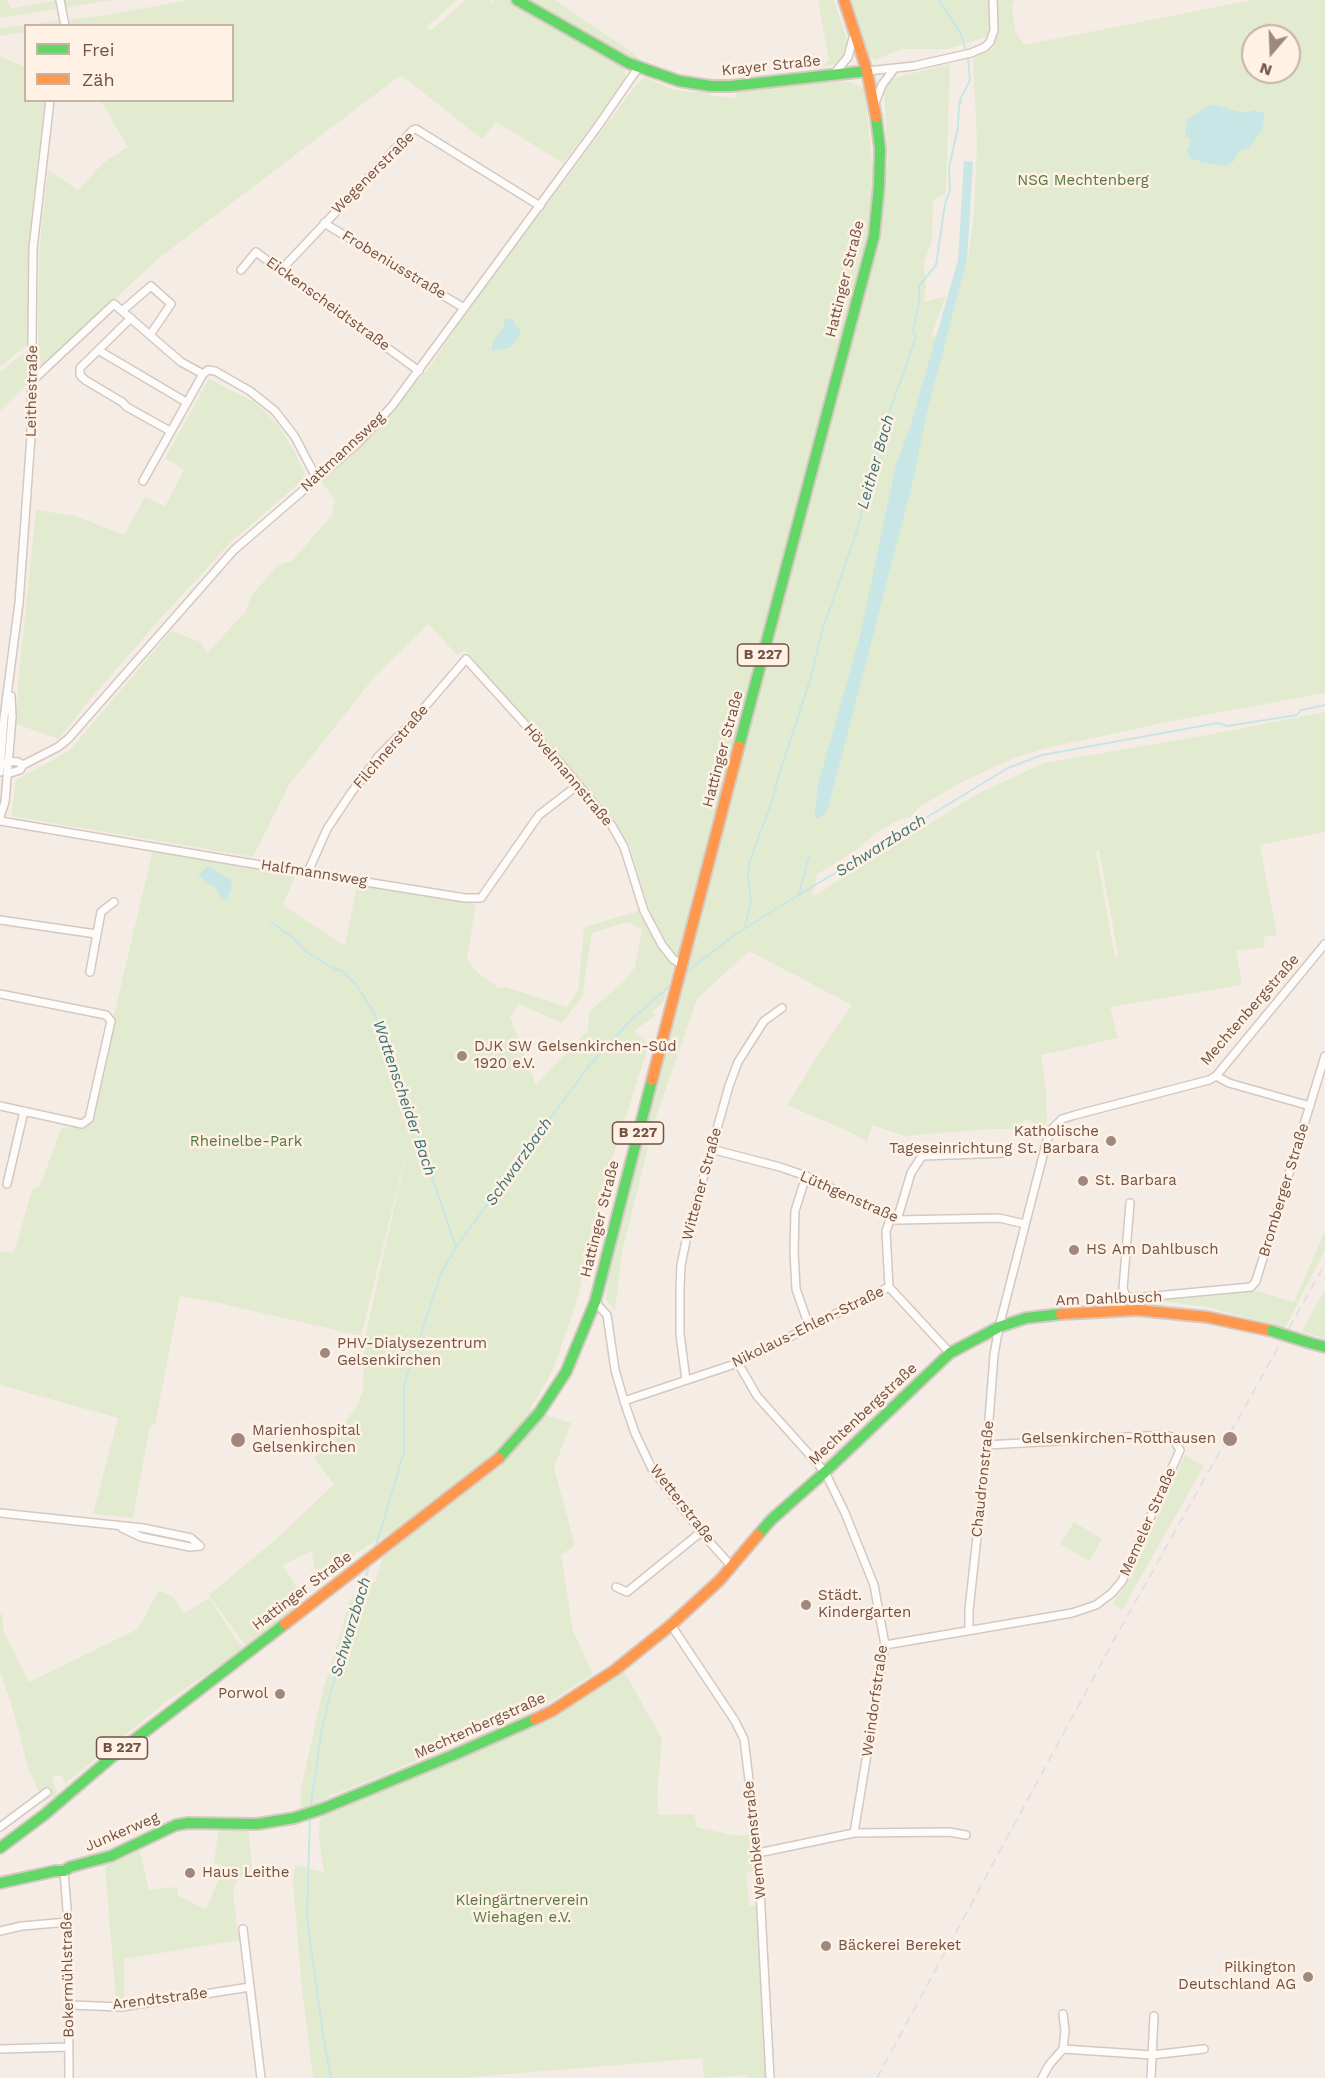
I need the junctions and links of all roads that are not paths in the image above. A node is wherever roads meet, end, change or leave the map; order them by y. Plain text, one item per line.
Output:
1 (60, 0) edge
2 (517, 0) edge
3 (844, 0) edge
4 (993, 0) edge
5 (65, 24) edge
6 (855, 32) junction
7 (638, 68) junction
8 (894, 69) junction
9 (867, 71) junction
10 (834, 75) junction
11 (50, 102) edge
12 (875, 104) junction
13 (540, 206) junction
14 (324, 223) junction
15 (241, 270) dead end
16 (281, 270) junction
17 (464, 308) junction
18 (122, 311) junction
19 (131, 318) junction
20 (150, 335) junction
21 (98, 350) junction
22 (419, 371) junction
23 (203, 374) junction
24 (32, 381) junction
25 (186, 402) junction
26 (170, 431) junction
27 (317, 478) junction
28 (143, 481) dead end
29 (466, 659) joint
30 (10, 682) junction
31 (8, 761) junction
32 (23, 765) junction
33 (3, 771) edge
34 (578, 785) junction
35 (0, 819) edge
36 (308, 872) junction
37 (114, 902) dead end
38 (0, 920) edge
39 (96, 934) junction
40 (1325, 944) edge
41 (681, 966) junction
42 (90, 972) dead end
43 (0, 994) edge
44 (782, 1008) dead end
45 (1325, 1056) edge
46 (1216, 1076) junction
47 (0, 1106) edge
48 (1310, 1106) junction
49 (24, 1111) junction
50 (711, 1149) junction
51 (1005, 1153) dead end
52 (806, 1176) junction
53 (8, 1184) dead end
54 (1130, 1203) dead end
55 (894, 1219) junction
56 (1025, 1224) junction
57 (889, 1287) junction
58 (1251, 1287) joint
59 (594, 1302) junction
60 (809, 1326) junction
61 (999, 1327) junction
62 (1325, 1347) edge
63 (950, 1353) junction
64 (738, 1363) junction
65 (686, 1380) junction
66 (624, 1401) junction
67 (987, 1445) junction
68 (825, 1472) junction
69 (0, 1513) edge
70 (114, 1524) junction
71 (701, 1532) junction
72 (732, 1567) junction
73 (616, 1587) dead end
74 (671, 1625) junction
75 (969, 1630) junction
76 (885, 1645) junction
77 (47, 1792) dead end
78 (294, 1818) joint
79 (0, 1827) edge
80 (854, 1833) junction
81 (966, 1835) dead end
82 (0, 1848) edge
83 (758, 1853) junction
84 (64, 1871) junction
85 (0, 1883) edge
86 (68, 1922) junction
87 (243, 1929) dead end
88 (0, 1931) edge
89 (250, 1987) junction
90 (70, 2005) junction
91 (1064, 2014) dead end
92 (1154, 2016) dead end
93 (69, 2047) junction
94 (0, 2049) edge
95 (1064, 2049) junction
96 (1204, 2049) dead end
97 (1152, 2055) junction
98 (69, 2078) edge
99 (261, 2078) edge
100 (770, 2078) edge
101 (1042, 2078) edge
102 (1151, 2078) edge

1 - 5 street
2 - 7 main road, Krayer Straße
3 - 6 main road, Hattinger Straße / B 227
4 - 8 street
6 - 9 main road, Hattinger Straße / B 227
6 - 10 street
7 - 10 main road, Krayer Straße
7 - 13 street, Nattmannsweg
8 - 9 street
8 - 12 street, Hattinger Straße
9 - 10 main road, Krayer Straße
9 - 12 main road, Hattinger Straße / B 227
11 - 24 street, Leithestraße
12 - 41 main road, Hattinger Straße / B 227
13 - 14 street, Wegenerstraße
13 - 17 street, Nattmannsweg
14 - 16 street, Wegenerstraße
14 - 17 street, Frobeniusstraße
15 - 16 street, Eickenscheidtstraße
16 - 22 street, Eickenscheidtstraße
17 - 22 street, Nattmannsweg
18 - 19 street
18 - 20 street
18 - 24 street
19 - 20 street
19 - 21 street
20 - 23 street
21 - 25 street
21 - 26 street
22 - 27 street, Nattmannsweg
23 - 25 street
23 - 27 street
24 - 30 street, Leithestraße
25 - 26 street
26 - 28 street
27 - 32 street, Nattmannsweg
29 - 34 street, Hövelmannstraße
29 - 36 street, Filchnerstraße
30 - 31 street, Leithestraße
30 - 33 street, Leithestraße
31 - 32 street
31 - 33 street
32 - 33 street, Nattmannsweg
33 - 35 street, Leithestraße
34 - 36 street, Halfmannsweg
34 - 41 street, Hövelmannstraße
35 - 36 street, Halfmannsweg
37 - 39 street
38 - 39 street
39 - 42 street
40 - 46 street, Mechtenbergstraße
41 - 59 main road, Hattinger Straße / B 227
43 - 49 street
44 - 50 street, Wittener Straße
45 - 48 street, Bromberger Straße
46 - 48 street
46 - 56 street, Mechtenbergstraße
47 - 49 street
48 - 58 street, Bromberger Straße
49 - 53 street
50 - 52 street, Lüthgenstraße
50 - 65 street, Wittener Straße
51 - 55 street
52 - 55 street, Lüthgenstraße
52 - 60 street
54 - 58 street, Am Dahlbusch
55 - 56 street, Lüthgenstraße
55 - 57 street
56 - 61 street, Mechtenbergstraße
57 - 60 street, Nikolaus-Ehlen-Straße
57 - 63 street
59 - 66 street, Wetterstraße
59 - 82 main road, Hattinger Straße / B 227
60 - 64 street, Nikolaus-Ehlen-Straße
61 - 62 main road, Am Dahlbusch, bridge
61 - 63 main road, Mechtenbergstraße
61 - 67 street, Chaudronstraße
63 - 68 main road, Mechtenbergstraße
64 - 65 street, Nikolaus-Ehlen-Straße
64 - 68 street, Weindorfstraße
65 - 66 street, Nikolaus-Ehlen-Straße
66 - 71 street, Wetterstraße
67 - 75 street, Chaudronstraße
67 - 75 street, Memeler Straße
68 - 72 main road, Mechtenbergstraße
68 - 76 street, Weindorfstraße
69 - 70 street
70 - 70 street
71 - 72 street, Wetterstraße
71 - 73 street
72 - 74 main road, Mechtenbergstraße
74 - 78 main road, Mechtenbergstraße
74 - 83 street, Wembkenstraße
75 - 76 street, Memeler Straße
76 - 80 street, Weindorfstraße
77 - 79 street
78 - 84 main road, Junkerweg
80 - 81 street
80 - 83 street
83 - 100 street, Wembkenstraße
84 - 85 main road, Junkerweg
84 - 86 street, Bokermühlstraße
86 - 88 street
86 - 90 street, Bokermühlstraße
87 - 89 street
89 - 90 street, Arendtstraße
89 - 99 street
90 - 93 street, Bokermühlstraße
91 - 95 street
92 - 97 street
93 - 94 street
93 - 98 street, Bokermühlstraße
95 - 97 street
95 - 101 street
96 - 97 street
97 - 102 street

